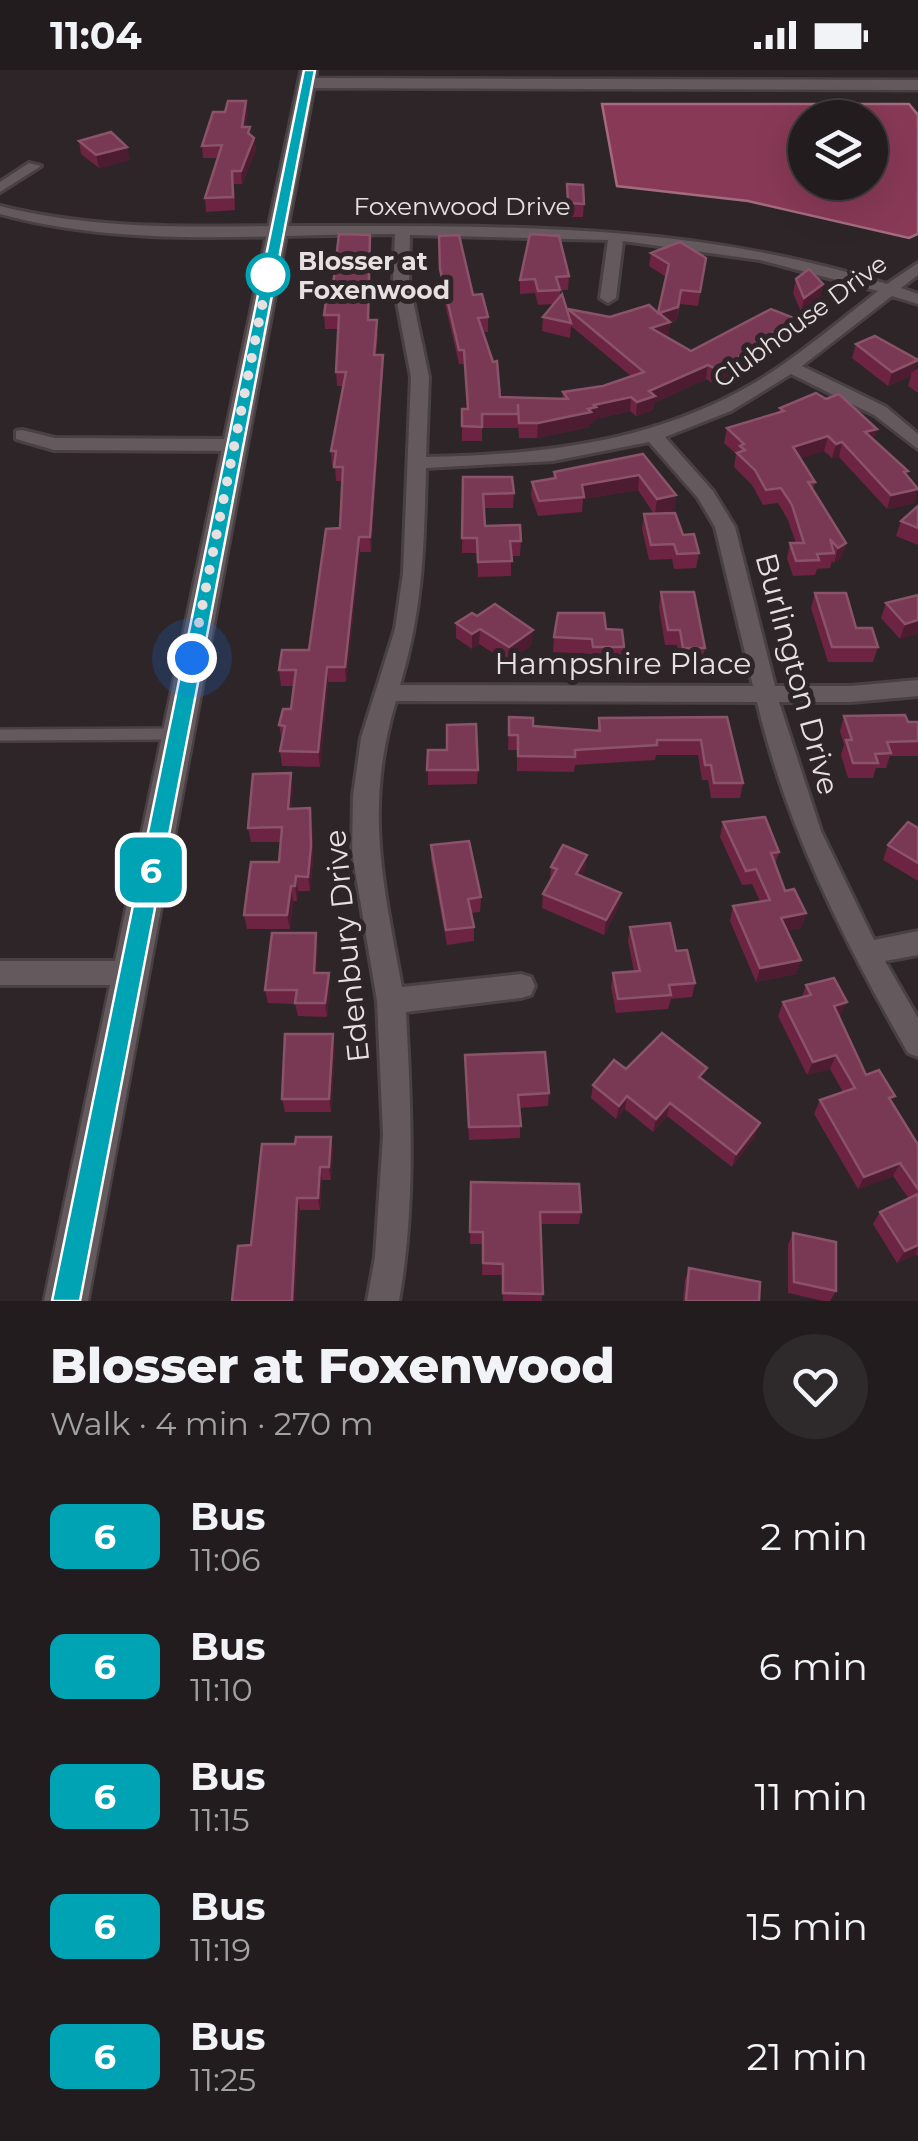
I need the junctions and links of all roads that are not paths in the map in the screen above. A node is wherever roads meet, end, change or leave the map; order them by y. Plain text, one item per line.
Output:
1 (308, 76) edge
2 (918, 85) edge
3 (34, 166) dead end
4 (0, 188) edge
5 (0, 210) edge
6 (278, 230) junction
7 (403, 231) junction
8 (616, 234) junction
9 (918, 268) edge
10 (890, 289) junction
11 (608, 298) dead end
12 (918, 299) edge
13 (789, 366) junction
14 (22, 435) dead end
15 (655, 437) junction
16 (918, 442) edge
17 (233, 445) junction
18 (418, 463) junction
19 (918, 688) edge
20 (388, 694) junction
21 (767, 695) junction
22 (177, 734) junction
23 (0, 736) edge
24 (918, 943) edge
25 (865, 953) junction
26 (0, 972) edge
27 (132, 973) junction
28 (522, 986) dead end
29 (390, 1001) junction
30 (918, 1044) edge
31 (66, 1301) edge
32 (383, 1301) edge

1 - 2 street
1 - 6 street
3 - 4 street
5 - 6 street, Foxenwood Drive
6 - 7 street, Foxenwood Drive
6 - 17 street
7 - 8 street, Foxenwood Drive
7 - 18 street, Edenbury Drive
8 - 10 street, Foxenwood Drive
8 - 11 street
9 - 10 street, Clubhouse Drive
10 - 12 street, Foxenwood Drive
10 - 13 street, Clubhouse Drive
13 - 15 street, Clubhouse Drive
13 - 16 street
14 - 17 street
15 - 18 street, Clubhouse Drive
15 - 21 street, Burlington Drive
17 - 22 street
18 - 20 street, Edenbury Drive
19 - 21 street, Hampshire Place
20 - 21 street, Hampshire Place
20 - 29 street, Edenbury Drive
21 - 25 street, Burlington Drive
22 - 23 lane
22 - 27 street
24 - 25 street
25 - 30 street, Burlington Drive
26 - 27 street
27 - 31 street
28 - 29 street
29 - 32 street, Edenbury Drive

